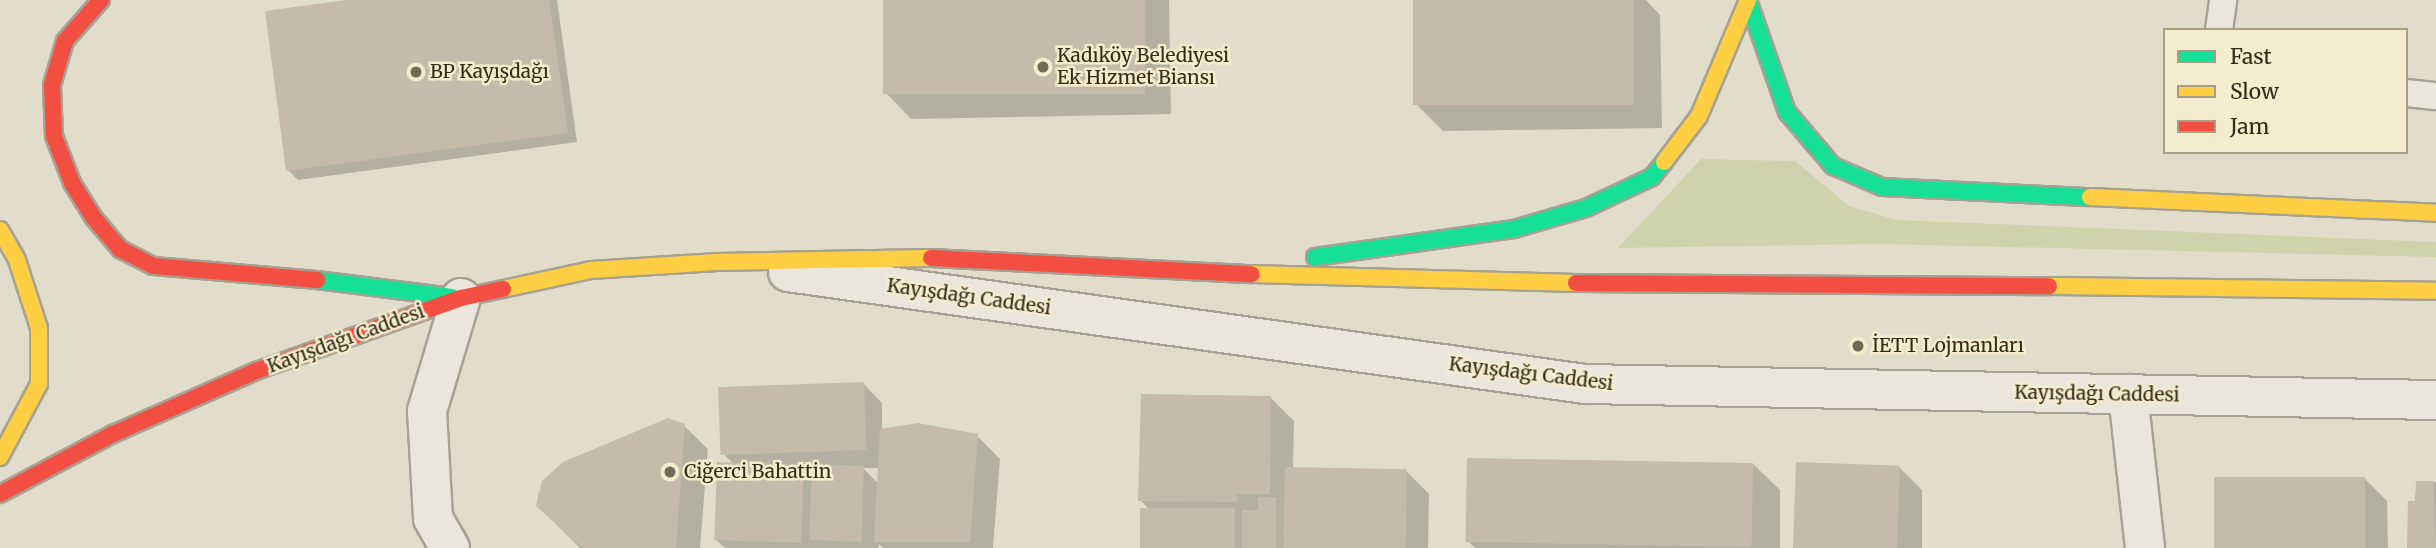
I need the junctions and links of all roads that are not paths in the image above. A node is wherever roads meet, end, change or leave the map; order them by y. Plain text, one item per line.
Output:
1 (102, 0) edge
2 (1748, 0) edge
3 (2222, 0) edge
4 (2219, 28) edge
5 (2408, 93) edge
6 (2436, 96) edge
7 (2436, 213) edge
8 (0, 230) edge
9 (717, 262) junction
10 (1202, 273) junction
11 (2436, 291) edge
12 (461, 298) junction
13 (2128, 394) junction
14 (2436, 400) edge
15 (0, 457) edge
16 (0, 495) edge
17 (450, 548) edge
18 (2145, 548) edge

1 - 12 main road
2 - 7 main road
2 - 10 main road
3 - 4 lane
5 - 6 lane
8 - 15 main road
9 - 10 main road, Kayışdağı Caddesi
9 - 12 main road, Kayışdağı Caddesi
9 - 13 street, Kayışdağı Caddesi
10 - 11 main road, Kayışdağı Caddesi
12 - 16 main road, Kayışdağı Caddesi
12 - 17 street
13 - 14 street, Kayışdağı Caddesi
13 - 18 street

